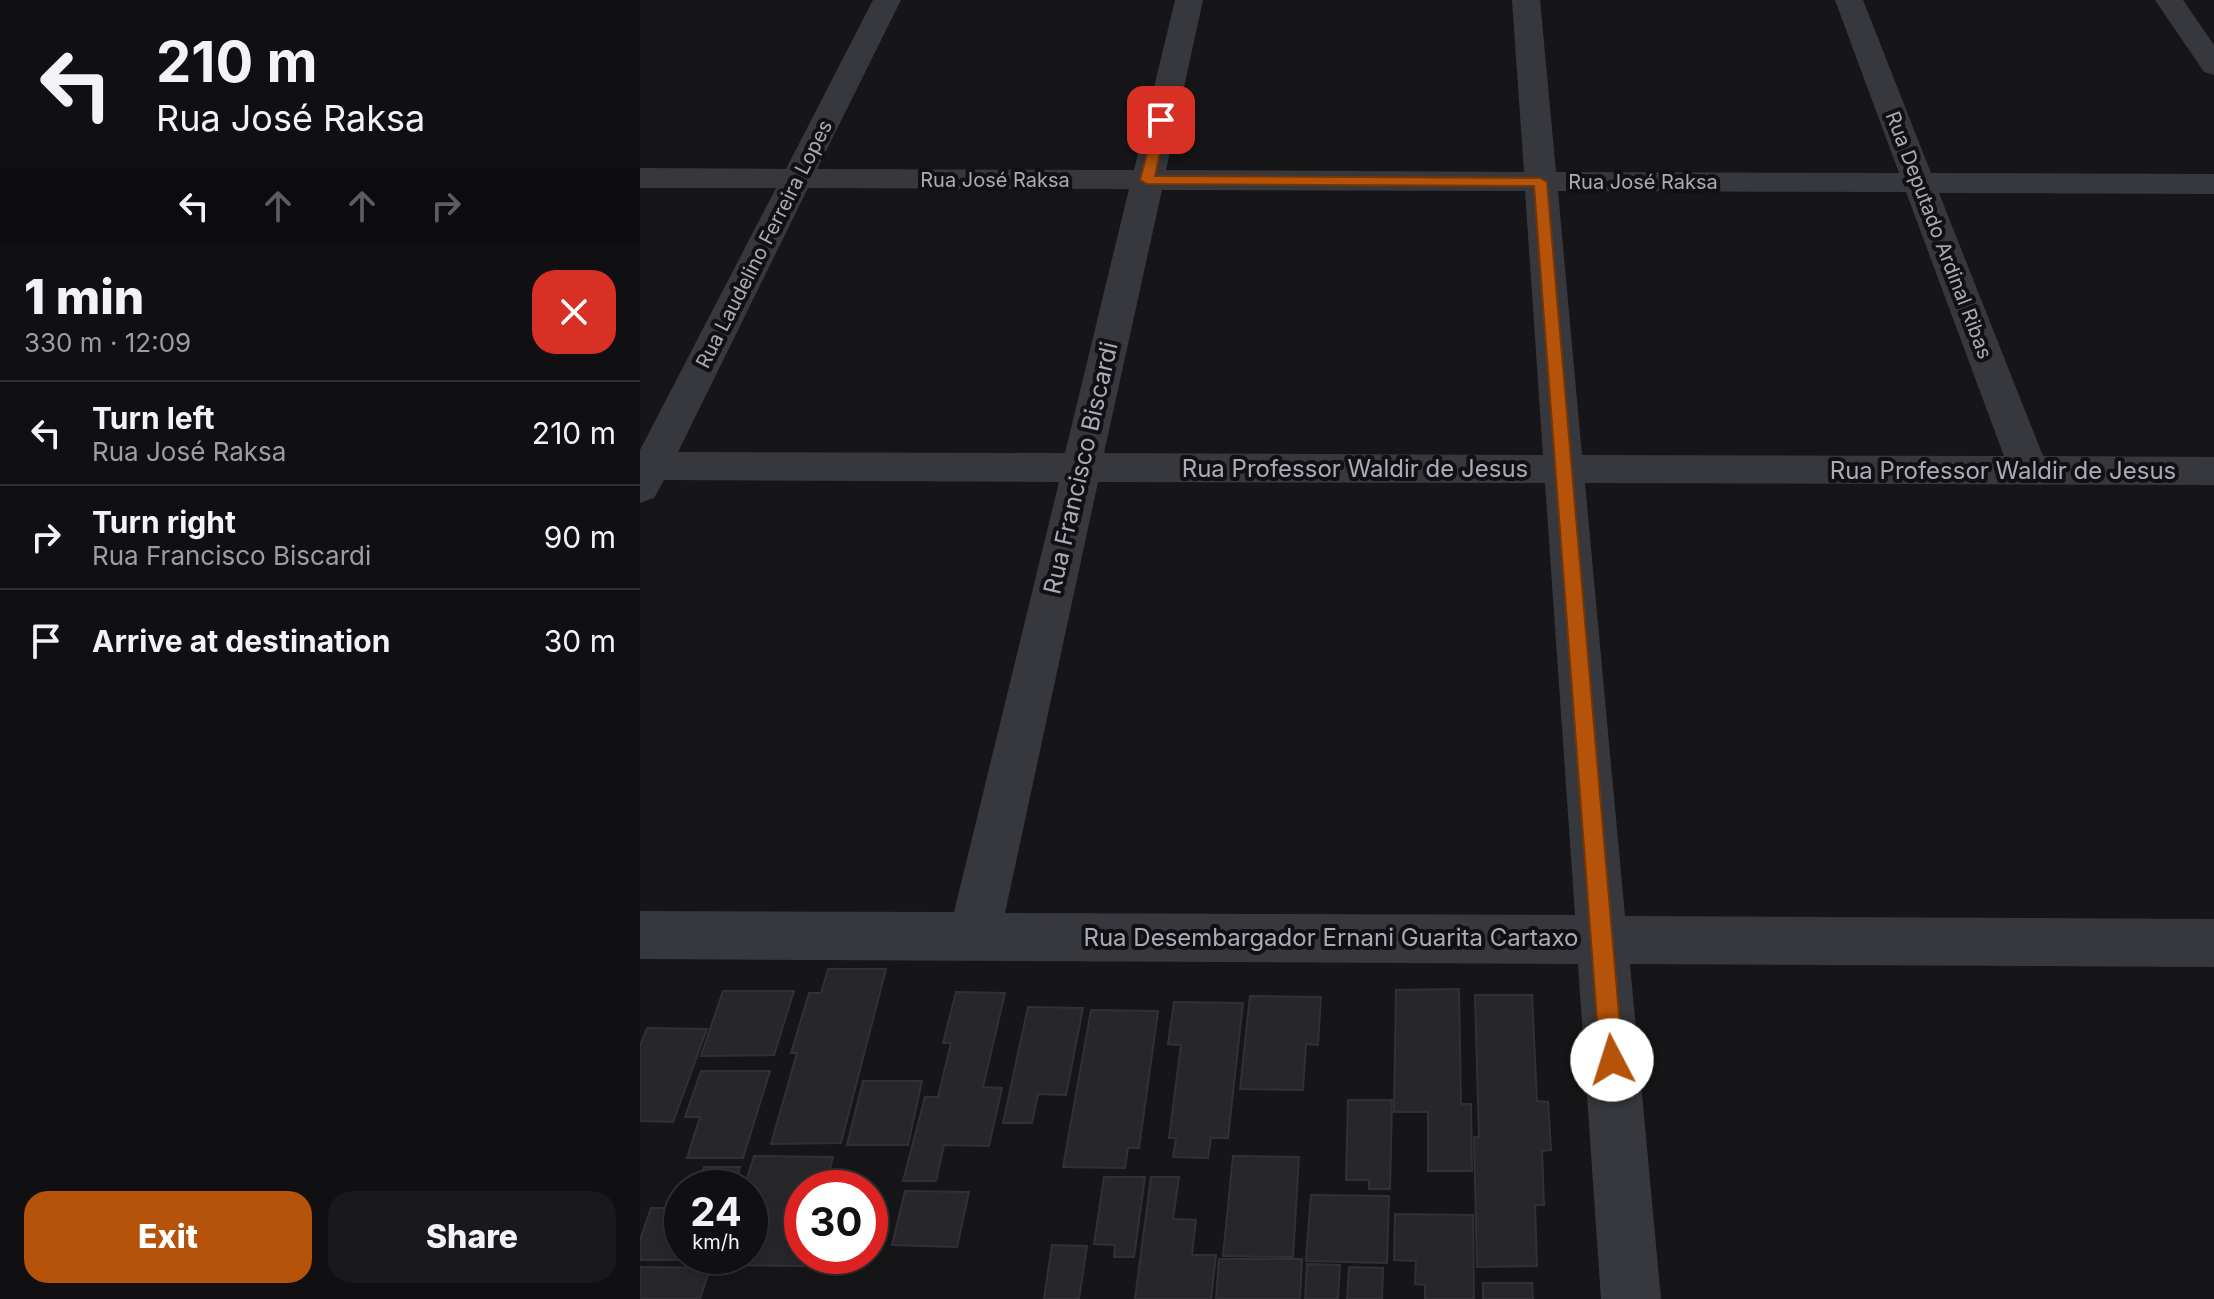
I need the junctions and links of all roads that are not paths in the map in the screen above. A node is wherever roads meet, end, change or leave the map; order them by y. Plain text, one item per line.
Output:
1 (887, 0) edge
2 (1189, 0) edge
3 (1526, 0) edge
4 (1849, 0) edge
5 (2169, 0) edge
6 (2214, 66) edge
7 (640, 178) edge
8 (797, 179) junction
9 (1147, 180) junction
10 (1540, 182) junction
11 (1919, 183) junction
12 (2214, 184) edge
13 (1081, 468) junction
14 (1564, 469) junction
15 (2029, 471) junction
16 (2214, 471) edge
17 (644, 474) edge
18 (640, 935) edge
19 (974, 936) junction
20 (1602, 940) junction
21 (2214, 943) edge
22 (1631, 1299) edge

1 - 8 street, Rua Laudelino Ferreira Lopes
2 - 9 street, Rua Francisco Biscardi
3 - 10 street
4 - 11 street, Rua Deputado Ardinal Ribas
5 - 6 street
7 - 8 street, Rua José Raksa
8 - 9 street, Rua José Raksa
8 - 17 street, Rua Laudelino Ferreira Lopes
9 - 10 street, Rua José Raksa
9 - 13 street, Rua Francisco Biscardi
10 - 11 street, Rua José Raksa
10 - 14 street
11 - 12 street, Rua José Raksa
11 - 15 street, Rua Deputado Ardinal Ribas
13 - 14 street, Rua Professor Waldir de Jesus
13 - 17 street, Rua Professor Waldir de Jesus
13 - 19 street, Rua Francisco Biscardi
14 - 15 street, Rua Professor Waldir de Jesus
14 - 20 street
15 - 16 street, Rua Professor Waldir de Jesus
18 - 19 street, Rua Desembargador Ernani Guarita Cartaxo
19 - 20 street, Rua Desembargador Ernani Guarita Cartaxo
20 - 21 street, Rua Desembargador Ernani Guarita Cartaxo
20 - 22 street

